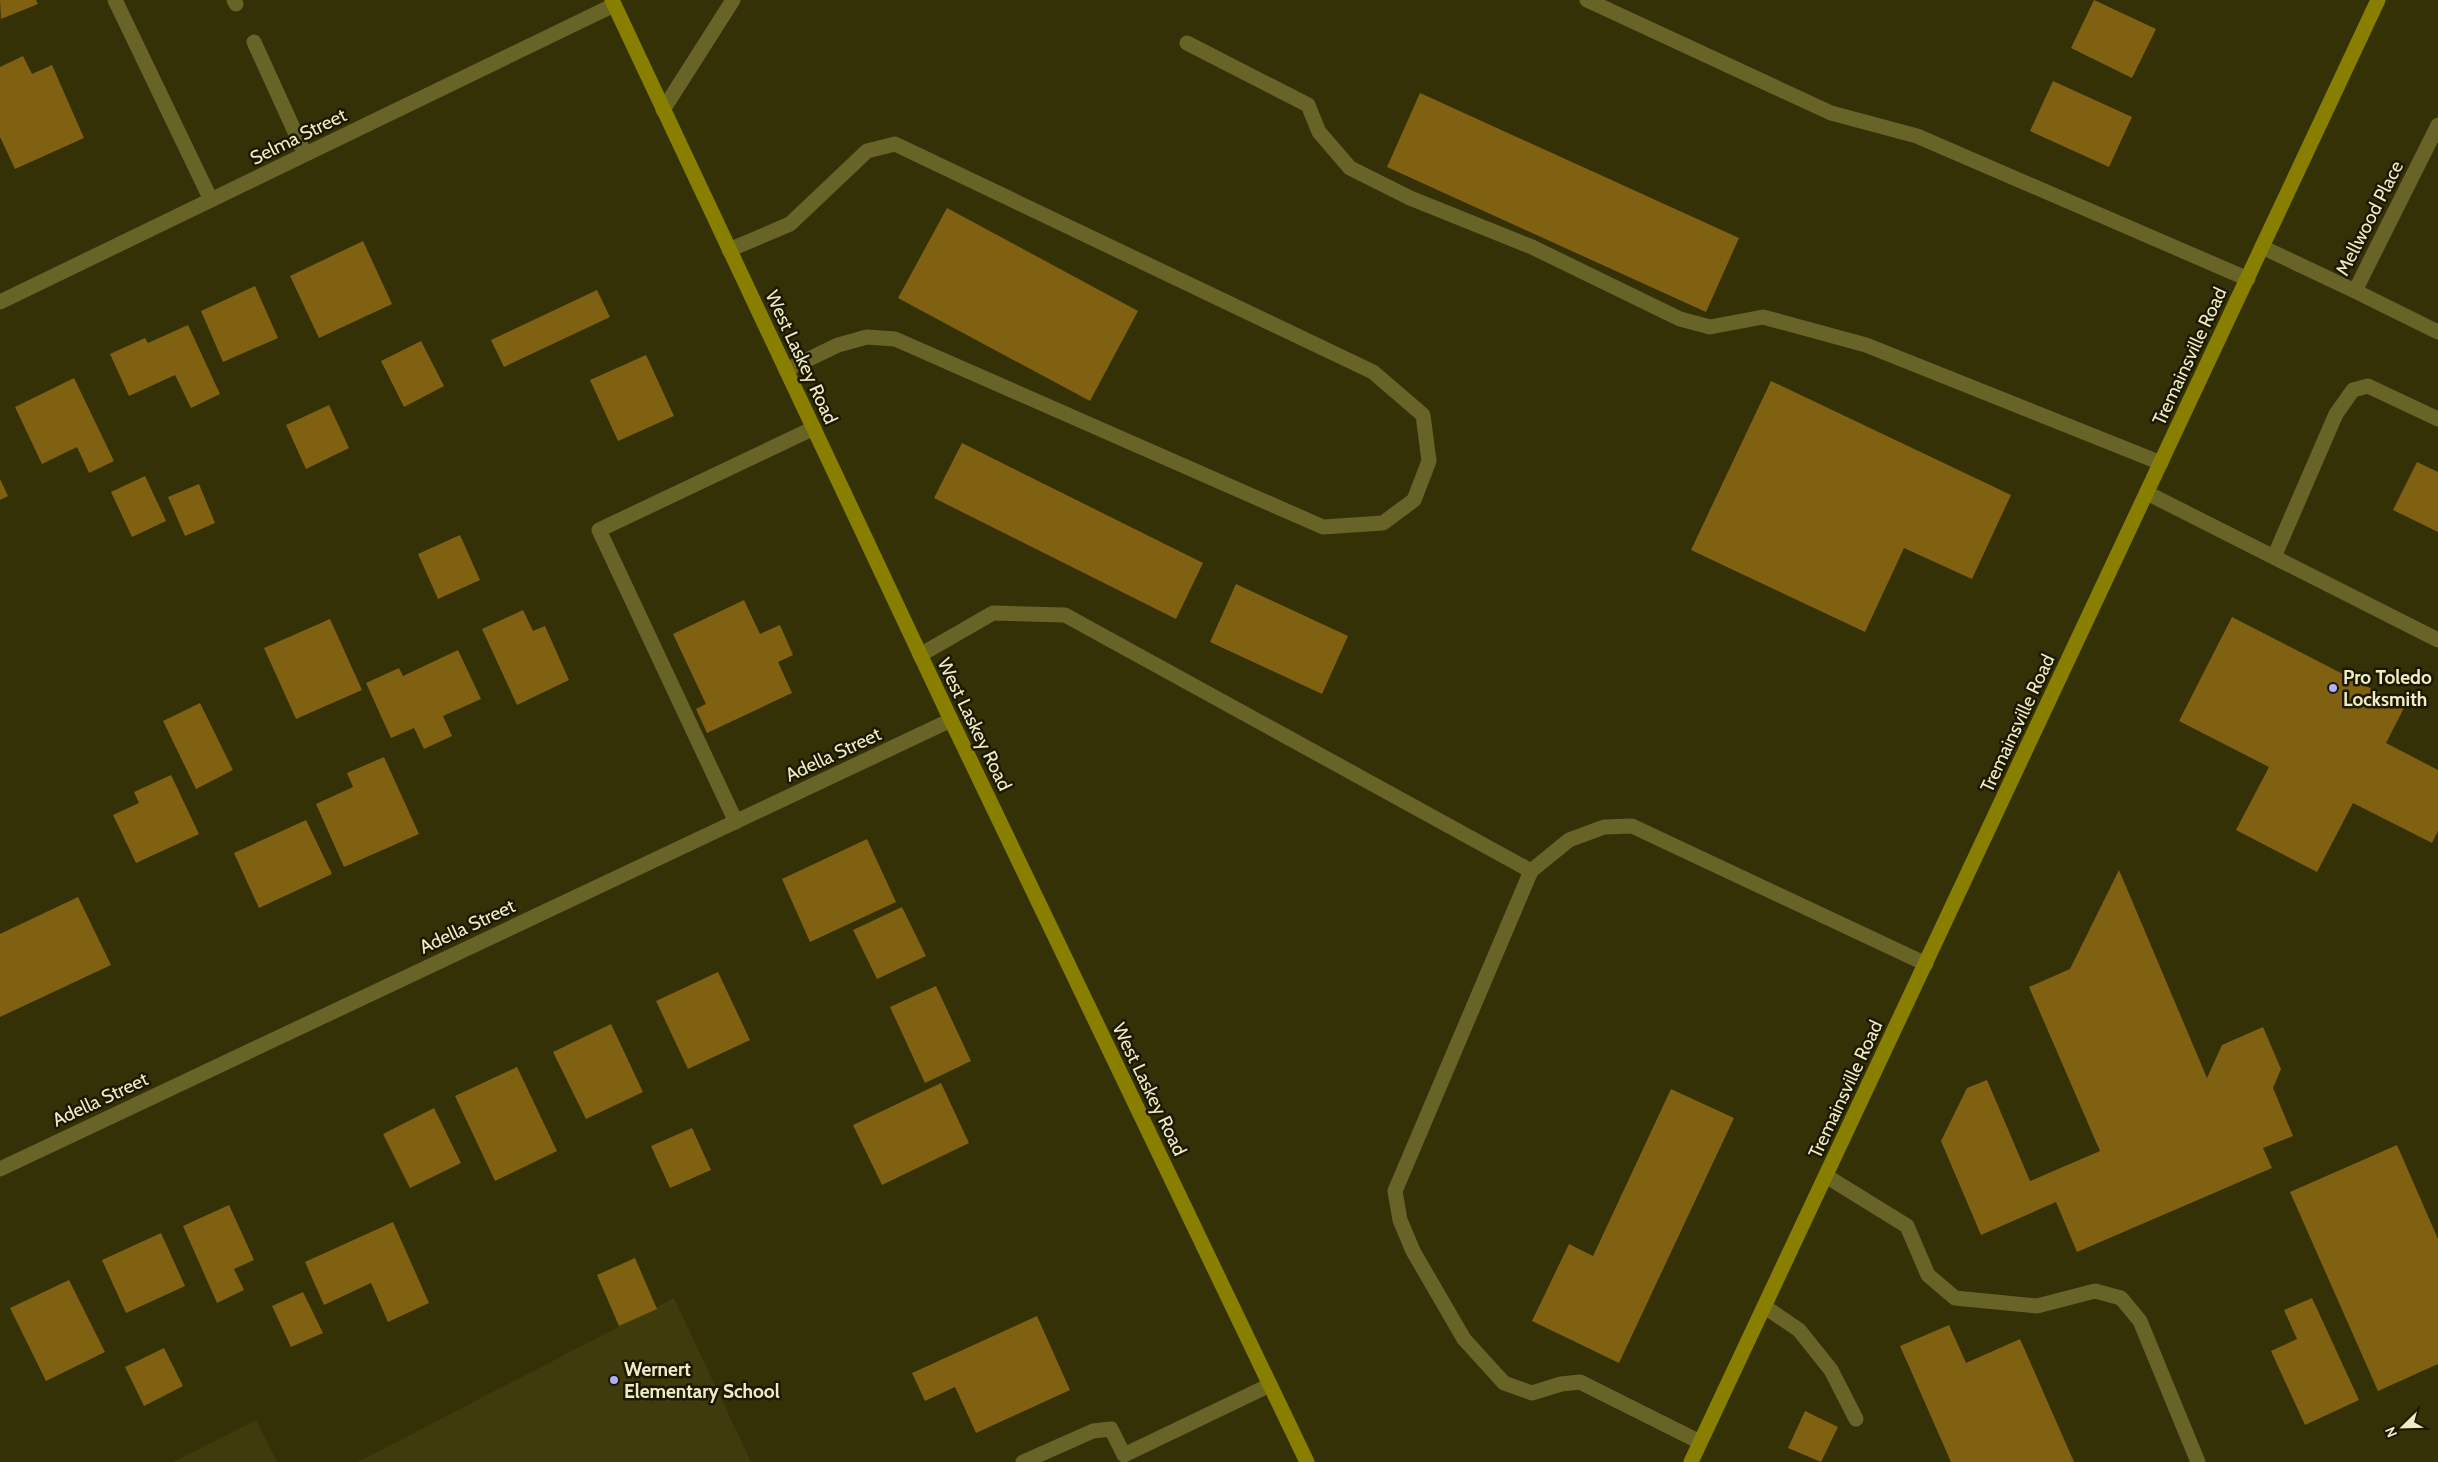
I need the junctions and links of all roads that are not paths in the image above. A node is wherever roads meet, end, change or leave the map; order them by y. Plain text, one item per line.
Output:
1 (115, 0) edge
2 (733, 0) edge
3 (1587, 0) edge
4 (2378, 0) edge
5 (615, 2) edge
6 (254, 42) dead end
7 (1187, 43) dead end
8 (663, 110) junction
9 (2438, 125) edge
10 (305, 154) junction
11 (211, 200) junction
12 (2262, 247) junction
13 (729, 250) junction
14 (2248, 279) junction
15 (2355, 291) junction
16 (0, 302) edge
17 (2438, 332) edge
18 (786, 370) junction
19 (2438, 419) edge
20 (814, 428) junction
21 (2161, 463) junction
22 (2147, 493) junction
23 (2274, 557) junction
24 (2438, 640) edge
25 (920, 655) junction
26 (951, 720) junction
27 (736, 822) junction
28 (1531, 872) junction
29 (1926, 964) junction
30 (0, 1169) edge
31 (1826, 1176) junction
32 (1765, 1306) junction
33 (1270, 1385) junction
34 (1856, 1419) dead end
35 (1700, 1442) junction
36 (1125, 1458) edge
37 (1023, 1462) edge
38 (1307, 1462) edge
39 (1691, 1462) edge
40 (2198, 1462) edge

1 - 11 street
2 - 8 street
3 - 14 street
4 - 12 main road, Tremainsville Road
5 - 8 main road, West Laskey Road
5 - 10 street, Selma Street
6 - 10 street
7 - 21 street
8 - 13 main road, West Laskey Road
9 - 15 street, Mellwood Place
10 - 11 street, Selma Street
11 - 16 street, Selma Street
12 - 14 main road, Tremainsville Road
12 - 15 street, Mellwood Place
13 - 18 main road, West Laskey Road
13 - 18 street
14 - 21 main road, Tremainsville Road
15 - 17 street
18 - 20 main road, West Laskey Road
19 - 23 street
20 - 25 main road, West Laskey Road
20 - 27 street
21 - 22 main road, Tremainsville Road
22 - 23 street
22 - 29 main road, Tremainsville Road
23 - 24 street
25 - 26 main road, West Laskey Road
25 - 28 street
26 - 27 street, Adella Street
26 - 33 main road, West Laskey Road
27 - 30 street, Adella Street
28 - 29 street
28 - 35 street
29 - 31 main road, Tremainsville Road
31 - 32 main road, Tremainsville Road
31 - 40 street
32 - 34 street
32 - 35 main road, Tremainsville Road
33 - 36 street
33 - 38 main road, West Laskey Road
35 - 39 main road, Tremainsville Road
36 - 37 street

